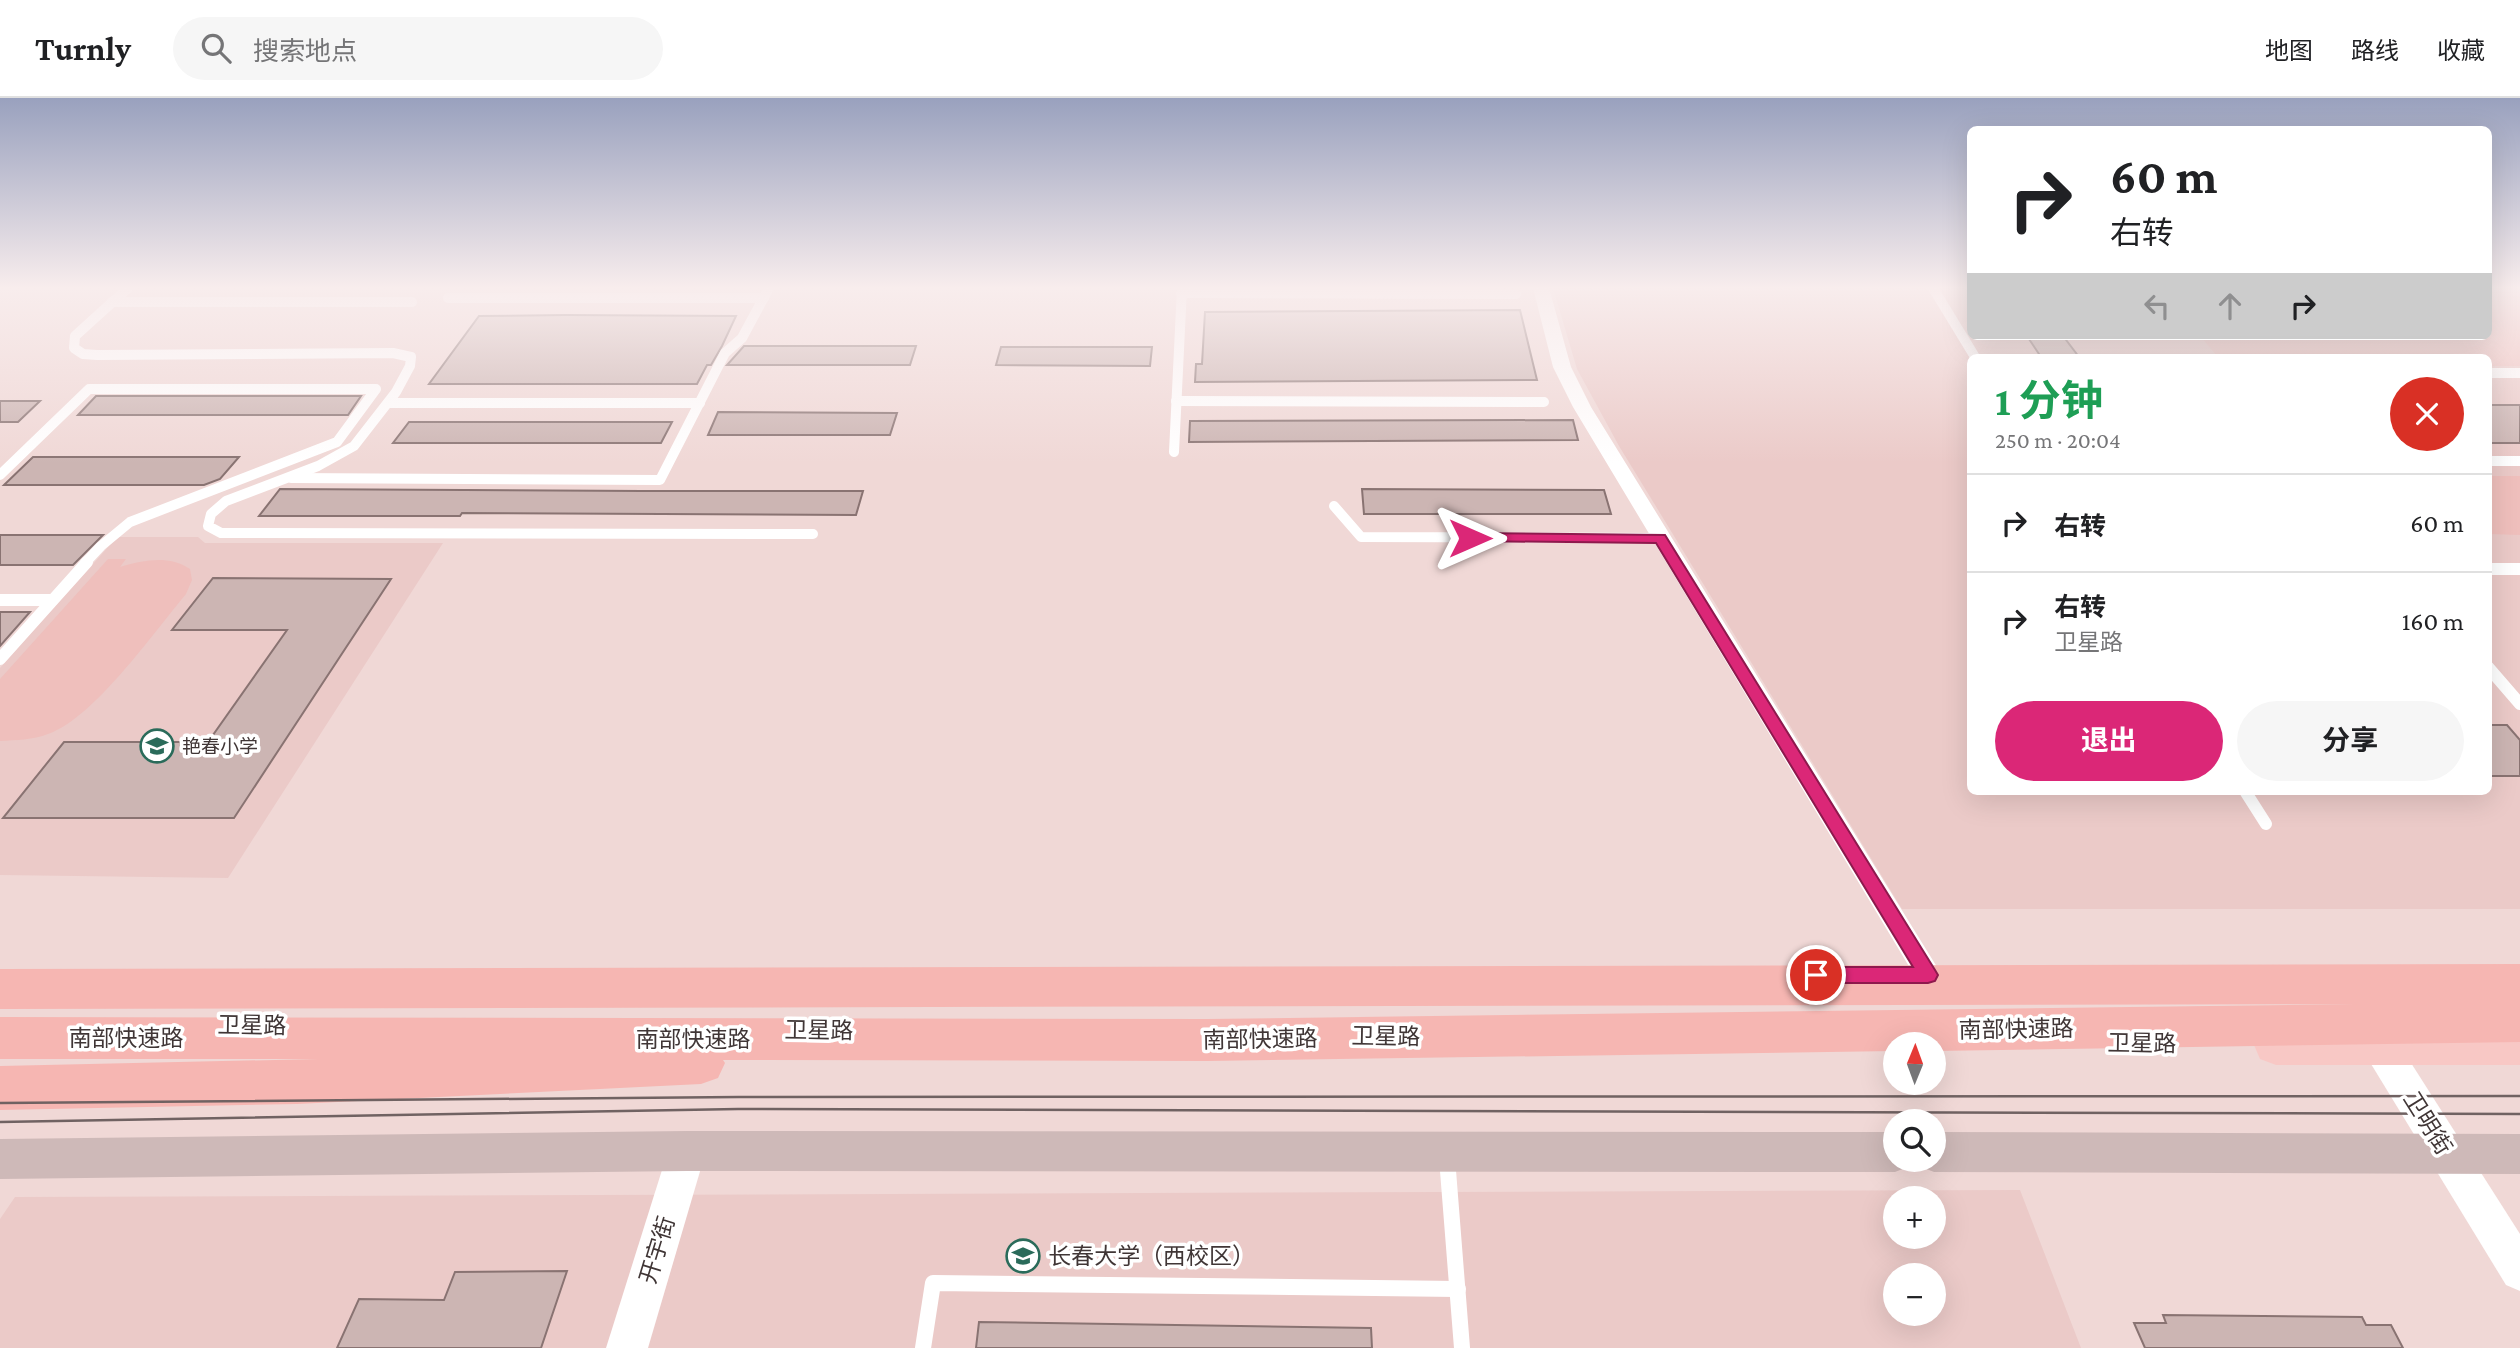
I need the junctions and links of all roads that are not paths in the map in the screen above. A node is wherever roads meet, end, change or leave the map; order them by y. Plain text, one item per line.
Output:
1 (74, 346) edge
2 (733, 346) edge
3 (1179, 346) edge
4 (1556, 346) edge
5 (2492, 373) edge
6 (2520, 373) edge
7 (1176, 401) junction
8 (1545, 402) dead end
9 (389, 403) junction
10 (700, 403) junction
11 (1174, 452) dead end
12 (2492, 461) edge
13 (2520, 461) edge
14 (0, 475) edge
15 (283, 478) junction
16 (1334, 506) dead end
17 (813, 534) dead end
18 (1660, 538) junction
19 (2492, 569) edge
20 (2520, 569) edge
21 (0, 600) edge
22 (52, 600) junction
23 (1, 657) edge
24 (2492, 672) edge
25 (2520, 704) edge
26 (2248, 795) edge
27 (2266, 824) dead end
28 (0, 970) edge
29 (1928, 975) junction
30 (2520, 975) edge
31 (2336, 976) junction
32 (2520, 984) edge
33 (0, 989) edge
34 (2520, 1022) edge
35 (0, 1023) edge
36 (0, 1038) edge
37 (1207, 1040) junction
38 (2380, 1045) junction
39 (2520, 1045) edge
40 (0, 1088) edge
41 (1446, 1151) junction
42 (687, 1152) junction
43 (1883, 1152) edge
44 (1946, 1152) edge
45 (2447, 1154) junction
46 (2520, 1154) edge
47 (0, 1159) edge
48 (2520, 1271) edge
49 (1458, 1289) junction
50 (627, 1348) edge
51 (923, 1348) edge
52 (1462, 1348) edge

1 - 9 lane
2 - 10 lane
3 - 7 lane
4 - 18 street
5 - 6 lane
7 - 8 lane
7 - 11 lane
9 - 10 lane
9 - 15 lane
10 - 15 lane
12 - 13 lane
14 - 22 lane
15 - 17 lane
16 - 18 lane
18 - 29 street
19 - 20 lane
21 - 22 lane
22 - 23 lane
24 - 25 lane
26 - 27 lane
28 - 29 main road
29 - 31 main road
30 - 31 main road
31 - 38 street, 卫明街
32 - 33 highway, 南部快速路
34 - 37 highway, 南部快速路
35 - 38 main road, 卫星路
36 - 37 highway, 南部快速路
37 - 40 highway
38 - 39 main road, 卫星路
38 - 45 street, 卫明街
41 - 42 main road
41 - 43 main road
41 - 49 lane
42 - 47 main road
42 - 50 street, 开宇街
44 - 45 main road
45 - 46 main road
45 - 48 street, 卫明街
49 - 51 lane
49 - 52 lane

